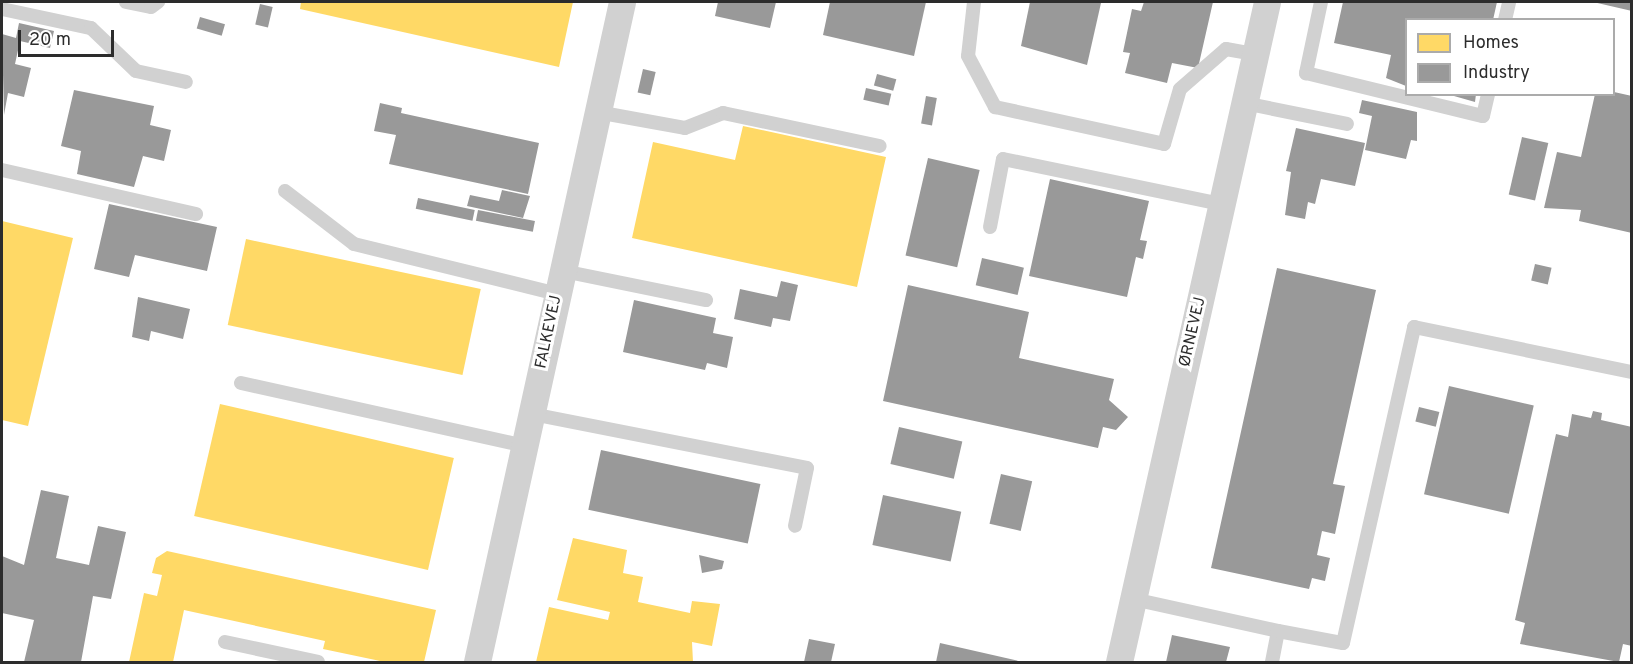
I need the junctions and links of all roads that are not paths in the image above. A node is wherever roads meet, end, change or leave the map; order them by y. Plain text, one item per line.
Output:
1 (126, 2) edge
2 (158, 2) edge
3 (622, 2) edge
4 (974, 2) edge
5 (1267, 2) edge
6 (1321, 2) edge
7 (1509, 2) edge
8 (2, 9) edge
9 (1505, 18) edge
10 (1256, 54) junction
11 (186, 82) dead end
12 (1488, 96) edge
13 (1244, 103) junction
14 (597, 112) junction
15 (1347, 124) dead end
16 (880, 146) dead end
17 (2, 170) edge
18 (285, 191) dead end
19 (1221, 204) junction
20 (196, 214) dead end
21 (990, 226) dead end
22 (560, 282) junction
23 (706, 300) dead end
24 (1632, 372) edge
25 (241, 383) dead end
26 (532, 414) junction
27 (525, 446) junction
28 (795, 526) dead end
29 (1133, 599) junction
30 (1278, 631) junction
31 (225, 642) dead end
32 (318, 663) edge
33 (477, 663) edge
34 (1119, 663) edge
35 (1272, 663) edge

1 - 2 lane
3 - 14 street, FALKEVEJ
4 - 10 lane
5 - 10 street, ØRNEVEJ
6 - 12 lane
7 - 9 lane
8 - 11 lane
10 - 13 street, ØRNEVEJ
13 - 15 lane
13 - 19 street, ØRNEVEJ
14 - 16 lane
14 - 22 street, FALKEVEJ
17 - 20 lane
18 - 22 lane
19 - 21 lane
19 - 29 street, ØRNEVEJ
22 - 23 lane
22 - 26 street, FALKEVEJ
24 - 30 lane
25 - 27 lane
26 - 27 street, FALKEVEJ
26 - 28 lane
27 - 33 street, FALKEVEJ
29 - 30 lane
29 - 34 street, ØRNEVEJ
30 - 35 lane
31 - 32 lane

